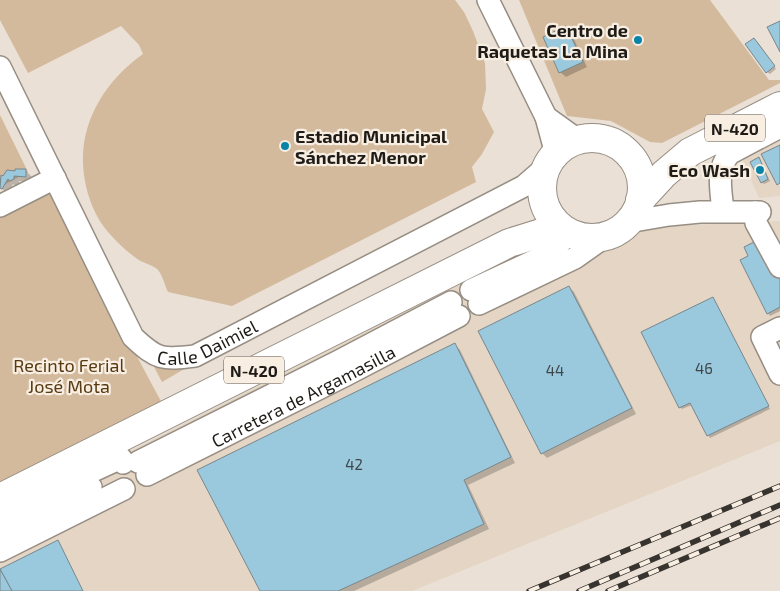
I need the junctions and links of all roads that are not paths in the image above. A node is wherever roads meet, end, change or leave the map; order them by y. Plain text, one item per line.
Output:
1 (488, 0) edge
2 (0, 67) edge
3 (780, 106) edge
4 (780, 127) edge
5 (690, 152) junction
6 (560, 153) junction
7 (631, 158) junction
8 (55, 178) junction
9 (542, 196) junction
10 (0, 206) edge
11 (723, 211) junction
12 (628, 215) junction
13 (565, 230) junction
14 (509, 243) junction
15 (780, 267) edge
16 (475, 297) junction
17 (771, 333) edge
18 (780, 374) edge
19 (130, 472) junction
20 (0, 498) edge
21 (83, 500) junction
22 (0, 514) edge
23 (0, 532) edge
24 (0, 551) edge

1 - 6 street
2 - 8 street, Calle Daimiel
3 - 5 highway, N-420
4 - 11 street
5 - 7 highway, N-420
5 - 12 highway, N-420
6 - 7 highway
6 - 8 street, Calle Daimiel
6 - 9 highway, N-420
7 - 12 highway
8 - 10 street
9 - 13 highway
9 - 14 highway, N-420
11 - 12 street
11 - 15 street
12 - 13 highway, N-420
12 - 16 street
13 - 14 highway, N-420
13 - 16 street
14 - 20 highway, N-420
16 - 19 street, Carretera de Argamasilla
17 - 18 street
19 - 21 street, Carretera de Argamasilla
19 - 22 street, Carretera de Argamasilla
21 - 23 street, Carretera de Argamasilla
21 - 24 street, Carretera de Argamasilla

